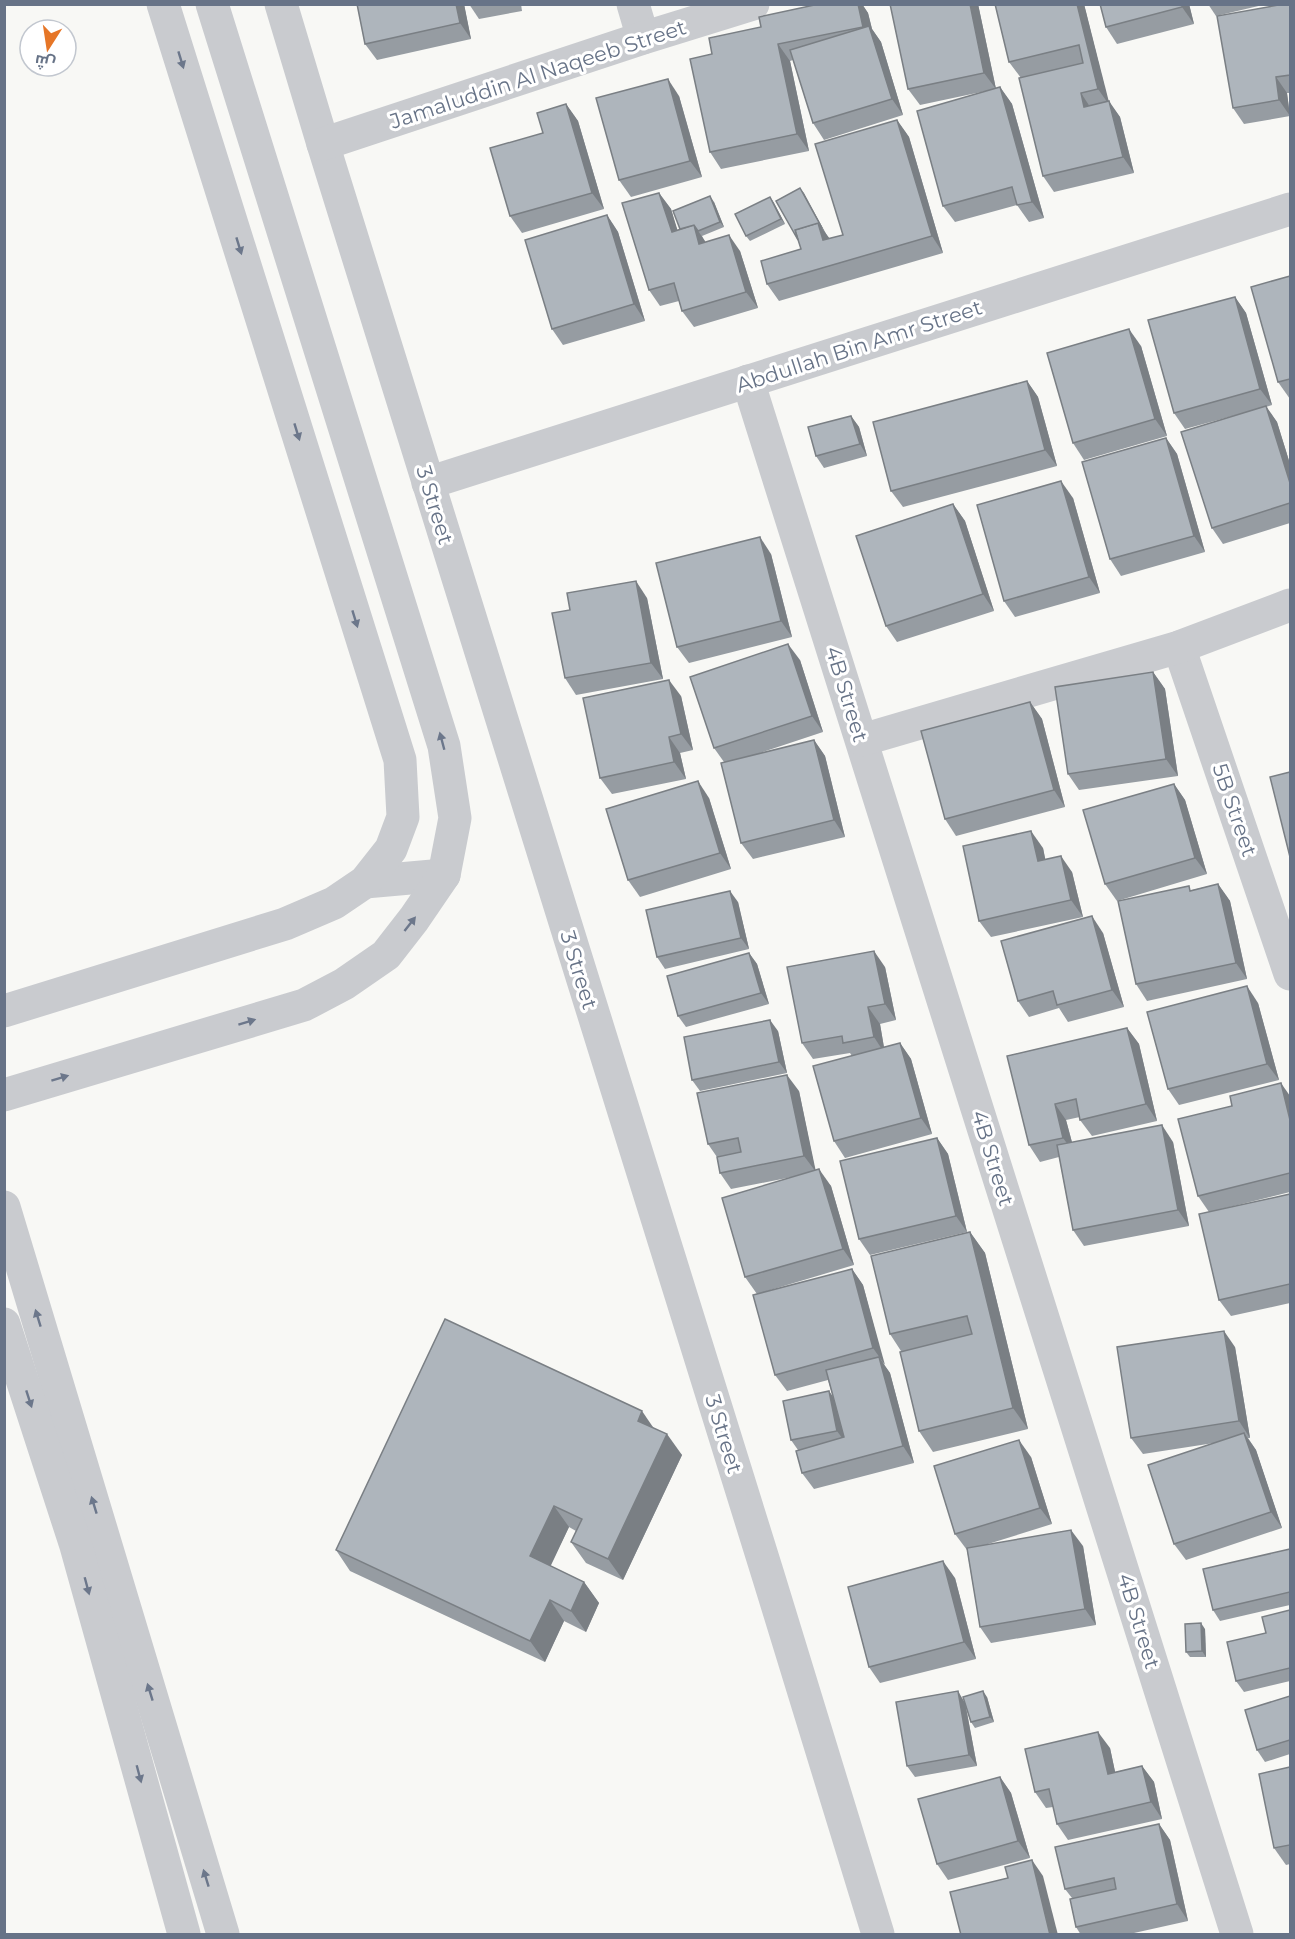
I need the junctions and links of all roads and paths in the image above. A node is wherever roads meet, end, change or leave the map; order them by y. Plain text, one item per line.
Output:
1 (163, 4) edge
2 (212, 4) edge
3 (281, 4) edge
4 (633, 4) edge
5 (753, 4) edge
6 (643, 38) junction
7 (323, 144) junction
8 (1290, 209) edge
9 (748, 381) junction
10 (428, 483) junction
11 (1290, 605) edge
12 (1179, 647) junction
13 (862, 740) junction
14 (444, 874) junction
15 (365, 882) junction
16 (1289, 962) edge
17 (4, 1011) edge
18 (4, 1095) edge
19 (4, 1207) edge
20 (4, 1324) edge
21 (184, 1935) edge
22 (223, 1935) edge
23 (878, 1935) edge
24 (1237, 1935) edge

1 -> 15 street
14 -> 2 street
3 - 7 street, 3 Street
4 - 6 street
5 - 6 street, Jamaluddin Al Naqeeb Street
6 - 7 street, Jamaluddin Al Naqeeb Street
7 - 10 street, 3 Street
8 - 9 street, Abdullah Bin Amr Street
9 - 10 street, Abdullah Bin Amr Street
9 - 13 street, 4B Street
10 - 23 street, 3 Street
11 - 12 street
12 - 13 street
12 - 16 street, 5B Street
13 - 24 street, 4B Street
14 - 15 street
18 -> 14 street
15 - 17 street
22 -> 19 street
20 -> 21 street

